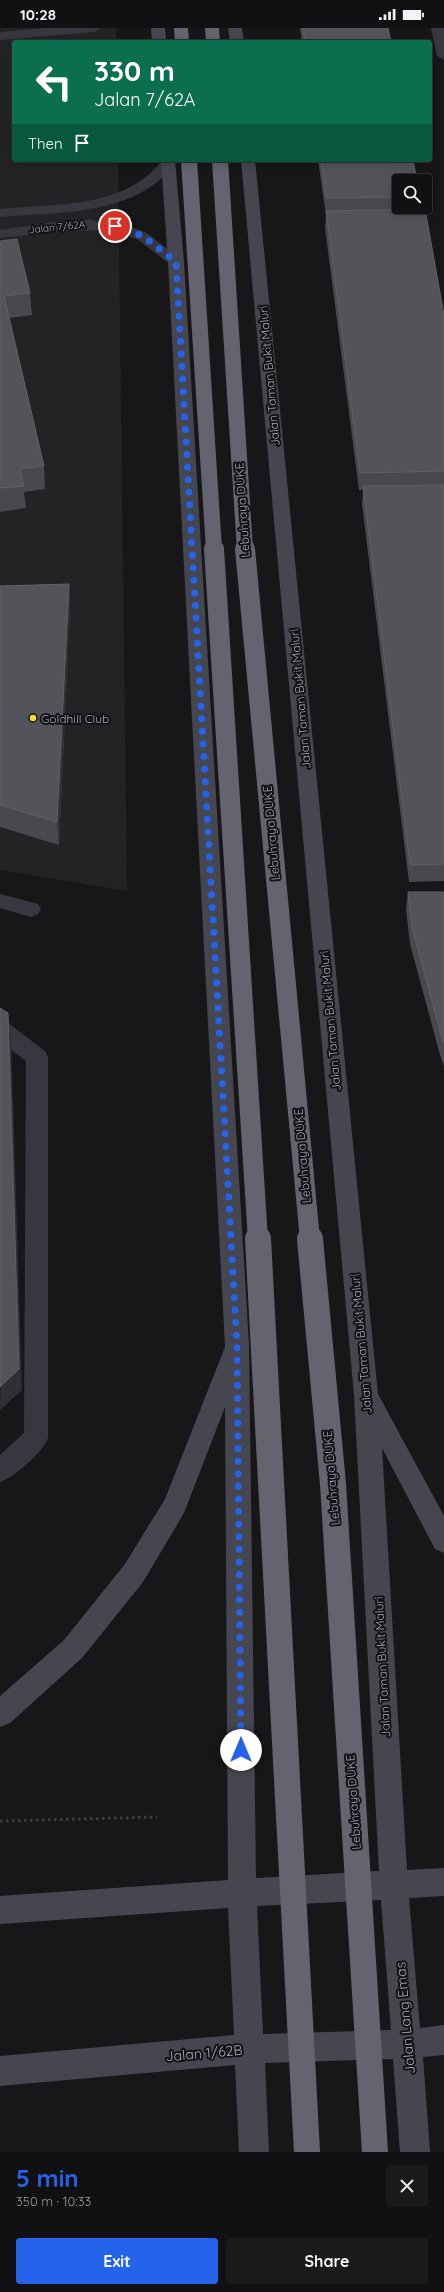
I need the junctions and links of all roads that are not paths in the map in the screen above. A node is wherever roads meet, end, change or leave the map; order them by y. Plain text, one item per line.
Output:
1 (94, 28) edge
2 (158, 28) edge
3 (181, 28) edge
4 (212, 28) edge
5 (235, 28) edge
6 (438, 28) edge
7 (45, 30) edge
8 (0, 36) edge
9 (159, 40) edge
10 (182, 40) edge
11 (213, 40) edge
12 (237, 40) edge
13 (444, 56) edge
14 (174, 162) edge
15 (175, 162) edge
16 (175, 162) edge
17 (220, 162) edge
18 (248, 162) edge
19 (0, 213) edge
20 (0, 234) edge
21 (176, 262) junction
22 (0, 901) edge
23 (31, 909) dead end
24 (0, 1029) edge
25 (237, 1345) junction
26 (366, 1396) junction
27 (0, 1472) edge
28 (444, 1541) edge
29 (0, 1714) edge
30 (444, 1882) edge
31 (394, 1884) junction
32 (242, 1893) junction
33 (0, 1910) edge
34 (444, 2040) edge
35 (408, 2044) junction
36 (250, 2049) junction
37 (0, 2071) edge
38 (254, 2152) edge
39 (307, 2152) edge
40 (375, 2152) edge
41 (415, 2152) edge

1 - 7 street
2 - 9 main road
3 - 10 highway
4 - 11 highway
5 - 12 main road
6 - 13 street
7 - 8 street
14 - 19 street, Jalan 7/62A
15 - 21 main road
16 - 39 highway, bridge
17 - 40 highway, Lebuhraya DUKE, bridge
18 - 26 main road, Jalan Taman Bukit Maluri
20 - 21 street, Jalan 7/62A
21 - 25 main road
22 - 23 street
24 - 27 street
25 - 29 main road
25 - 32 main road
26 - 28 main road
26 - 31 main road, Jalan Taman Bukit Maluri
30 - 31 main road
31 - 32 main road
31 - 35 main road, Jalan Lang Emas
32 - 33 main road
32 - 36 main road
34 - 35 main road, Jalan 1/62B
35 - 36 main road, Jalan 1/62B
35 - 41 main road, Jalan Lang Emas
36 - 37 main road, Jalan 1/62B
36 - 38 main road

